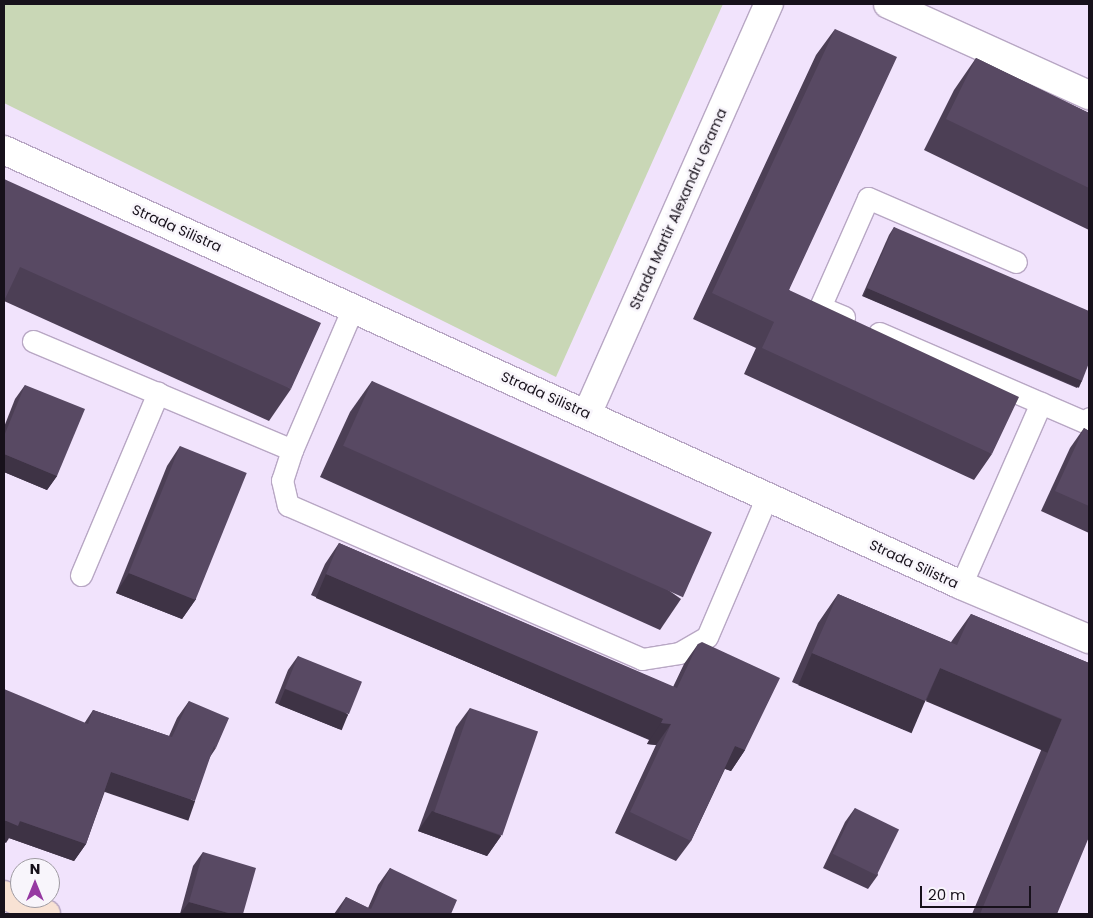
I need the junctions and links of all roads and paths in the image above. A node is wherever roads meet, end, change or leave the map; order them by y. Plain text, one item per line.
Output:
1 (769, 4) edge
2 (888, 4) edge
3 (1089, 95) edge
4 (4, 150) edge
5 (1016, 262) dead end
6 (353, 308) junction
7 (34, 342) dead end
8 (158, 393) junction
9 (1041, 403) junction
10 (587, 414) junction
11 (1089, 418) edge
12 (292, 450) junction
13 (767, 496) junction
14 (81, 575) dead end
15 (961, 585) junction
16 (1089, 639) edge
17 (4, 895) edge
18 (46, 914) edge

1 - 10 street, Strada Martir Alexandru Grama
2 - 3 street
4 - 6 street, Strada Silistra
5 - 9 lane
6 - 10 street, Strada Silistra
6 - 12 lane
7 - 8 lane
8 - 12 lane
8 - 14 lane
9 - 11 lane
9 - 15 lane
10 - 13 street, Strada Silistra
12 - 13 lane
13 - 15 street, Strada Silistra
15 - 16 street, Strada Silistra
17 - 18 main road

